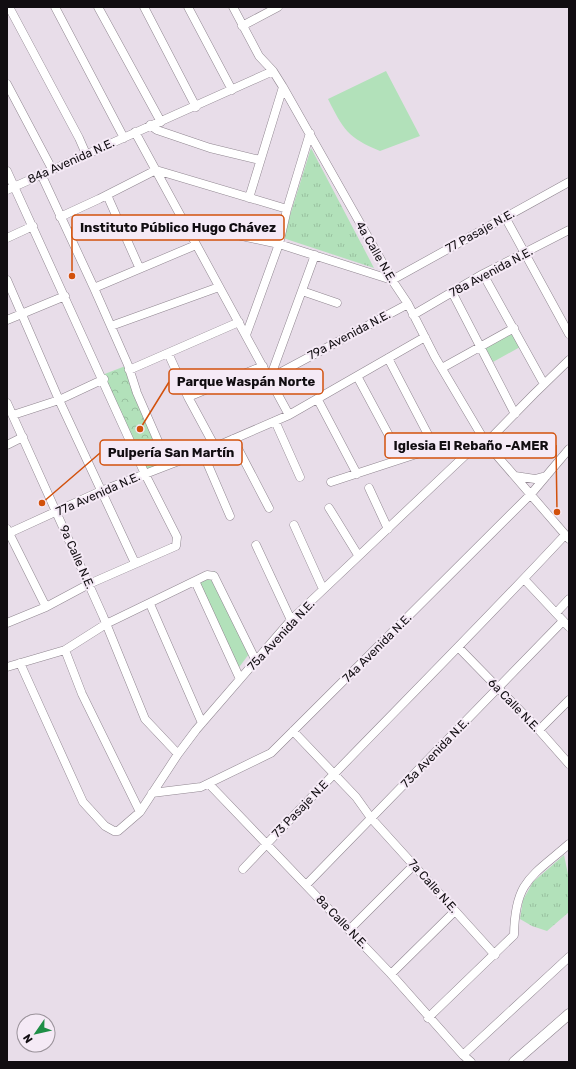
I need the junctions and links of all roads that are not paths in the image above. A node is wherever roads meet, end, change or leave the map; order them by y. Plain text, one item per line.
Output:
1 (9, 7) edge
2 (55, 7) edge
3 (98, 7) edge
4 (144, 7) edge
5 (188, 7) edge
6 (233, 7) edge
7 (278, 7) edge
8 (242, 26) junction
9 (274, 71) junction
10 (7, 84) edge
11 (283, 86) junction
12 (232, 90) junction
13 (196, 107) junction
14 (161, 122) junction
15 (150, 125) junction
16 (135, 132) junction
17 (310, 133) junction
18 (124, 138) junction
19 (86, 154) junction
20 (260, 160) junction
21 (52, 169) junction
22 (156, 170) junction
23 (7, 171) edge
24 (41, 174) junction
25 (569, 182) edge
26 (15, 186) junction
27 (7, 190) edge
28 (107, 195) junction
29 (249, 198) junction
30 (287, 209) junction
31 (60, 217) junction
32 (505, 217) junction
33 (186, 224) junction
34 (33, 226) junction
35 (568, 233) edge
36 (7, 238) edge
37 (279, 244) junction
38 (196, 245) junction
39 (525, 253) junction
40 (316, 255) junction
41 (139, 267) junction
42 (483, 274) junction
43 (7, 280) edge
44 (392, 280) junction
45 (219, 287) junction
46 (94, 288) junction
47 (302, 291) junction
48 (452, 292) junction
49 (65, 296) junction
50 (337, 303) dead end
51 (408, 304) junction
52 (22, 314) junction
53 (413, 315) junction
54 (7, 320) edge
55 (239, 322) junction
56 (111, 326) junction
57 (514, 328) junction
58 (569, 334) edge
59 (246, 335) junction
60 (425, 337) junction
61 (480, 347) junction
62 (168, 353) junction
63 (388, 358) junction
64 (569, 360) edge
65 (263, 366) junction
66 (442, 368) junction
67 (129, 370) junction
68 (357, 376) junction
69 (270, 378) junction
70 (104, 379) junction
71 (544, 384) junction
72 (188, 397) junction
73 (59, 400) junction
74 (318, 400) junction
75 (7, 403) edge
76 (516, 414) junction
77 (12, 415) junction
78 (289, 415) junction
79 (275, 421) junction
80 (22, 437) junction
81 (233, 439) junction
82 (485, 442) junction
83 (7, 444) edge
84 (215, 447) junction
85 (435, 448) junction
86 (472, 449) junction
87 (567, 451) edge
88 (202, 452) junction
89 (401, 458) junction
90 (168, 464) junction
91 (145, 474) junction
92 (357, 474) junction
93 (515, 476) junction
94 (546, 476) junction
95 (300, 477) dead end
96 (331, 482) dead end
97 (369, 488) dead end
98 (101, 492) junction
99 (531, 494) junction
100 (269, 508) dead end
101 (329, 508) dead end
102 (58, 512) junction
103 (230, 516) dead end
104 (294, 526) dead end
105 (388, 529) junction
106 (8, 531) edge
107 (567, 537) edge
108 (256, 545) dead end
109 (358, 555) junction
110 (135, 563) junction
111 (524, 579) junction
112 (195, 581) junction
113 (89, 584) junction
114 (323, 590) junction
115 (569, 599) edge
116 (150, 604) junction
117 (46, 607) junction
118 (556, 613) junction
119 (291, 620) junction
120 (7, 623) edge
121 (106, 624) junction
122 (566, 624) edge
123 (459, 648) junction
124 (65, 650) junction
125 (256, 661) junction
126 (20, 663) junction
127 (7, 667) edge
128 (240, 679) junction
129 (498, 688) junction
130 (569, 700) edge
131 (202, 723) junction
132 (539, 730) junction
133 (293, 731) junction
134 (178, 754) junction
135 (569, 764) edge
136 (334, 773) junction
137 (209, 784) junction
138 (152, 793) junction
139 (140, 812) junction
140 (372, 818) junction
141 (267, 844) junction
142 (569, 844) edge
143 (414, 865) junction
144 (244, 869) dead end
145 (306, 885) junction
146 (455, 911) junction
147 (350, 929) junction
148 (495, 955) junction
149 (569, 957) edge
150 (391, 974) junction
151 (569, 1014) edge
152 (428, 1018) junction
153 (463, 1055) junction
154 (471, 1062) edge
155 (514, 1062) edge

1 - 19 street
2 - 18 street
3 - 14 street
4 - 13 street
5 - 12 street
6 - 8 street, 4a Calle N.E.
7 - 8 street
8 - 9 street, 4a Calle N.E.
9 - 11 street, 4a Calle N.E.
9 - 12 street
10 - 21 street
11 - 17 street, 4a Calle N.E.
11 - 20 street
12 - 13 street
13 - 14 street
14 - 15 street
15 - 16 street, 84a Avenida N.E.
15 - 20 street
16 - 18 street, 84a Avenida N.E.
16 - 22 street
17 - 30 street
17 - 44 street, 4a Calle N.E.
18 - 19 street, 84a Avenida N.E.
19 - 21 street, 84a Avenida N.E.
20 - 29 street
21 - 24 street, 84a Avenida N.E.
22 - 28 street
22 - 29 street
22 - 33 street
23 - 26 street
24 - 26 street, 84a Avenida N.E.
24 - 31 street
25 - 32 street, 77 Pasaje N.E.
26 - 27 street, 84a Avenida N.E.
26 - 34 street
28 - 31 street
28 - 41 street
29 - 30 street
30 - 37 street
31 - 46 street
32 - 39 street
32 - 44 street, 77 Pasaje N.E.
33 - 37 street
33 - 38 street
34 - 36 street
34 - 49 street
35 - 39 street, 78a Avenida N.E.
37 - 40 street
37 - 59 street
38 - 41 street
38 - 45 street
39 - 42 street, 78a Avenida N.E.
39 - 58 street
40 - 44 street
40 - 47 street
41 - 46 street
42 - 48 street, 78a Avenida N.E.
42 - 57 street
43 - 52 street
44 - 51 street, 4a Calle N.E.
45 - 55 street
45 - 56 street
46 - 56 street
47 - 50 street
47 - 69 street
48 - 53 street, 78a Avenida N.E.
48 - 61 street
49 - 52 street
49 - 70 street
51 - 53 street, 4a Calle N.E.
51 - 69 street, 79a Avenida N.E.
52 - 54 street
52 - 73 street
53 - 60 street, 4a Calle N.E.
55 - 59 street
55 - 62 street
56 - 67 street
57 - 61 street
57 - 71 street
59 - 65 street
60 - 63 street, 77a Avenida N.E.
60 - 66 street, 4a Calle N.E.
61 - 66 street
61 - 76 street
62 - 67 street
62 - 72 street
63 - 68 street, 77a Avenida N.E.
63 - 85 street
64 - 71 street
65 - 69 street
65 - 72 street
66 - 82 street, 4a Calle N.E.
67 - 90 street
68 - 74 street, 77a Avenida N.E.
68 - 89 street
69 - 78 street
70 - 73 street
70 - 91 street
71 - 76 street
72 - 84 street
73 - 77 street
73 - 98 street
74 - 78 street, 77a Avenida N.E.
74 - 92 street
75 - 77 street, 9a Calle N.E.
76 - 82 street
77 - 80 street, 9a Calle N.E.
78 - 79 street, 77a Avenida N.E.
79 - 81 street, 77a Avenida N.E.
79 - 95 street
80 - 83 street
80 - 102 street, 9a Calle N.E.
81 - 84 street, 77a Avenida N.E.
81 - 100 street
82 - 86 street, 75a Avenida N.E.
82 - 93 street, 4a Calle N.E.
84 - 88 street, 77a Avenida N.E.
85 - 86 street
85 - 89 street
86 - 105 street, 75a Avenida N.E.
87 - 94 street, 74a Avenida N.E.
88 - 90 street, 77a Avenida N.E.
88 - 103 street
89 - 92 street
90 - 91 street, 77a Avenida N.E.
91 - 98 street, 77a Avenida N.E.
91 - 110 street
92 - 96 street
93 - 94 street
93 - 99 street, 4a Calle N.E.
94 - 99 street, 74a Avenida N.E.
97 - 105 street
98 - 102 street, 77a Avenida N.E.
98 - 110 street
99 - 107 street, 4a Calle N.E.
99 - 133 street, 74a Avenida N.E.
101 - 109 street
102 - 106 street, 77a Avenida N.E.
102 - 113 street, 9a Calle N.E.
104 - 114 street
105 - 109 street, 75a Avenida N.E.
106 - 117 street
107 - 111 street, 73 Pasaje N.E
108 - 119 street
109 - 114 street, 75a Avenida N.E.
110 - 113 street
111 - 118 street
111 - 123 street, 73 Pasaje N.E
112 - 116 street
112 - 125 street
112 - 128 street
113 - 117 street
113 - 121 street, 9a Calle N.E.
114 - 119 street, 75a Avenida N.E.
115 - 118 street
116 - 121 street
116 - 131 street
117 - 120 street
118 - 122 street
119 - 125 street, 75a Avenida N.E.
121 - 124 street
121 - 134 street, 9a Calle N.E.
122 - 129 street, 73a Avenida N.E.
123 - 129 street, 6a Calle N.E.
123 - 136 street, 73 Pasaje N.E
124 - 126 street
124 - 139 street
125 - 128 street, 75a Avenida N.E.
126 - 127 street
126 - 139 street, 75a Avenida N.E.
128 - 131 street, 75a Avenida N.E.
129 - 132 street, 6a Calle N.E.
129 - 140 street, 73a Avenida N.E.
130 - 132 street
131 - 134 street, 75a Avenida N.E.
132 - 135 street, 6a Calle N.E.
133 - 136 street
133 - 137 street, 74a Avenida N.E.
134 - 138 street, 75a Avenida N.E.
136 - 140 street
136 - 141 street, 73 Pasaje N.E
137 - 138 street, 74a Avenida N.E.
137 - 141 street, 8a Calle N.E.
138 - 139 street, 75a Avenida N.E.
140 - 143 street, 7a Calle N.E.
140 - 145 street, 73a Avenida N.E.
141 - 144 street, 73 Pasaje N.E
141 - 145 street, 8a Calle N.E.
142 - 148 street
143 - 146 street, 7a Calle N.E.
143 - 147 street
145 - 147 street, 8a Calle N.E.
146 - 148 street, 7a Calle N.E.
146 - 150 street
147 - 150 street, 8a Calle N.E.
148 - 152 street
149 - 153 street
150 - 152 street, 8a Calle N.E.
151 - 155 street
152 - 153 street, 8a Calle N.E.
153 - 154 street, 8a Calle N.E.

